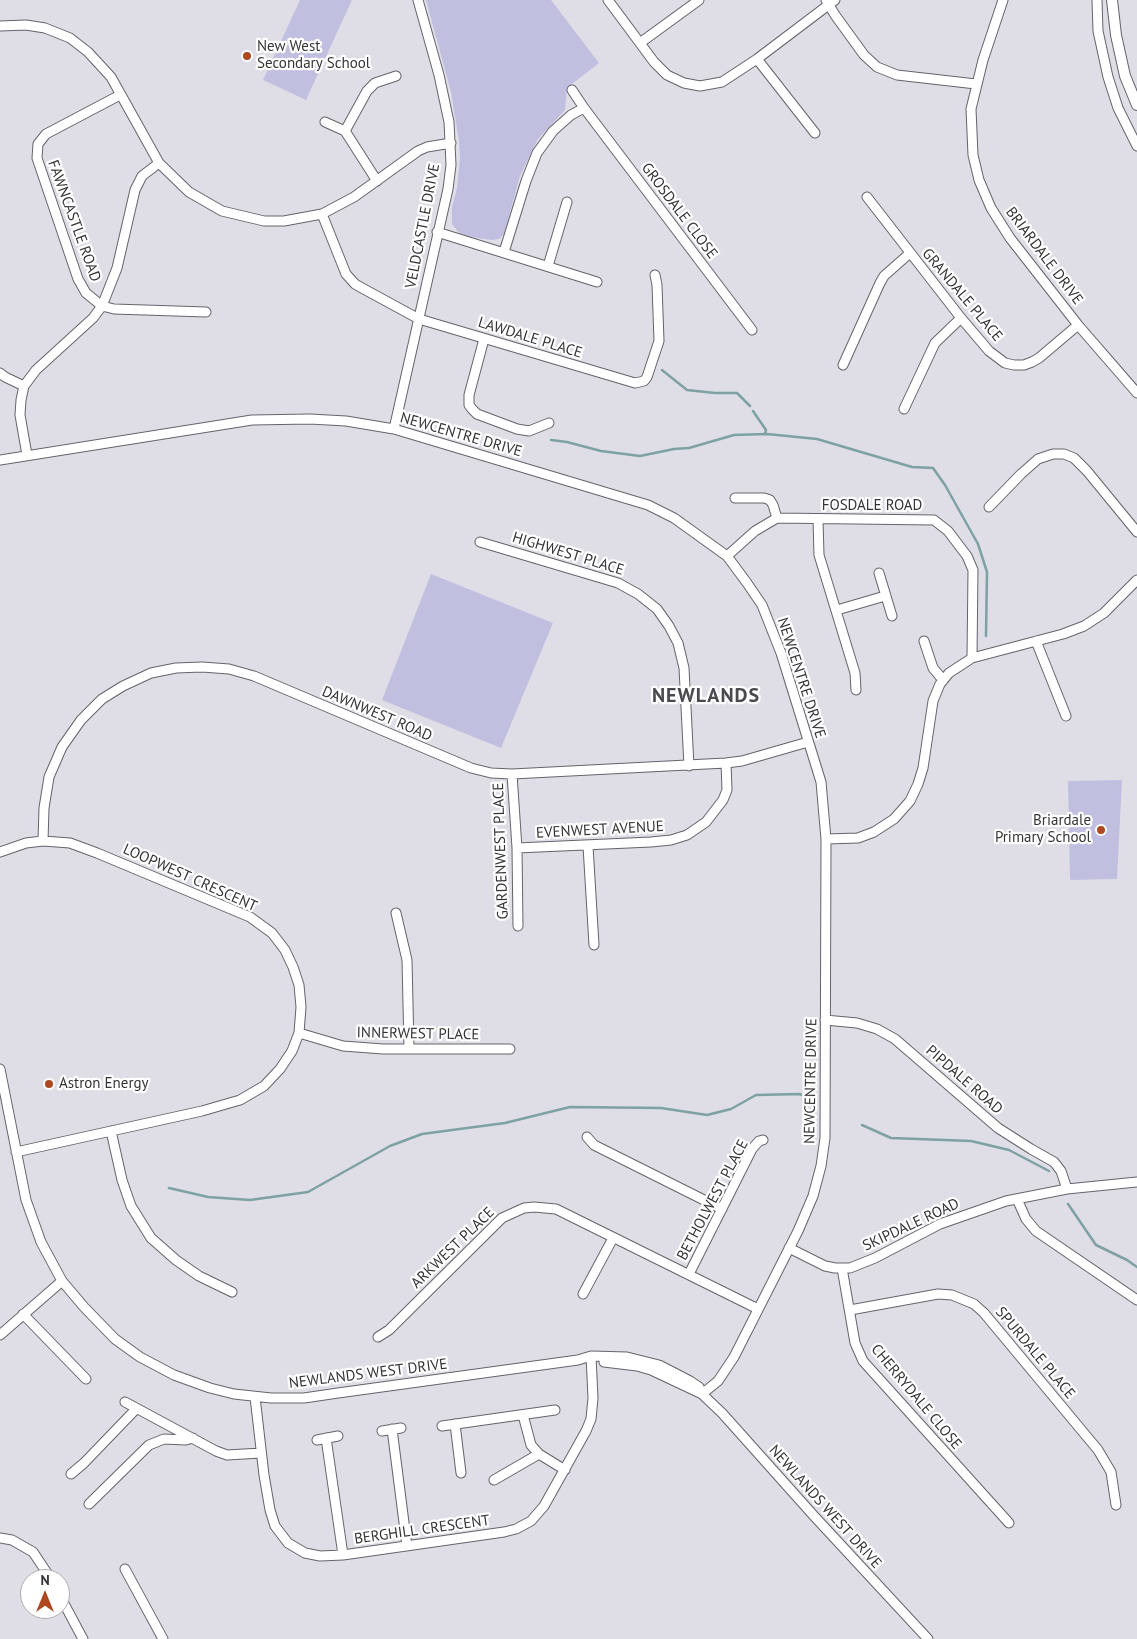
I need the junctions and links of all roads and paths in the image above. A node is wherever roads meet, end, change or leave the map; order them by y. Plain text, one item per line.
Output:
1 (418, 0) edge
2 (608, 0) edge
3 (699, 0) edge
4 (1003, 0) edge
5 (1097, 0) edge
6 (1112, 0) edge
7 (830, 2) edge
8 (0, 26) edge
9 (640, 43) junction
10 (758, 59) junction
11 (396, 76) dead end
12 (976, 84) junction
13 (572, 90) dead end
14 (120, 94) junction
15 (1137, 106) edge
16 (584, 108) junction
17 (325, 122) dead end
18 (345, 131) junction
19 (814, 133) dead end
20 (451, 142) junction
21 (1137, 146) edge
22 (159, 163) junction
23 (376, 181) junction
24 (867, 197) dead end
25 (567, 202) dead end
26 (322, 214) junction
27 (437, 232) junction
28 (504, 252) junction
29 (910, 253) junction
30 (548, 266) junction
31 (655, 275) dead end
32 (597, 282) dead end
33 (102, 306) junction
34 (206, 312) dead end
35 (961, 318) junction
36 (418, 319) junction
37 (1078, 325) junction
38 (752, 330) dead end
39 (484, 339) junction
40 (843, 364) dead end
41 (0, 373) edge
42 (24, 386) junction
43 (1137, 393) edge
44 (904, 408) dead end
45 (549, 423) dead end
46 (394, 429) junction
47 (27, 456) junction
48 (0, 460) edge
49 (735, 498) dead end
50 (989, 507) dead end
51 (777, 518) junction
52 (818, 520) junction
53 (1137, 532) edge
54 (480, 542) dead end
55 (727, 556) junction
56 (879, 573) dead end
57 (1137, 580) edge
58 (885, 596) junction
59 (837, 610) junction
60 (892, 616) dead end
61 (924, 640) dead end
62 (1036, 641) junction
63 (972, 658) junction
64 (943, 680) junction
65 (856, 690) dead end
66 (1066, 716) dead end
67 (808, 742) junction
68 (726, 763) junction
69 (689, 766) junction
70 (512, 774) junction
71 (826, 839) junction
72 (43, 841) junction
73 (588, 846) junction
74 (516, 848) junction
75 (0, 852) edge
76 (396, 913) dead end
77 (518, 926) dead end
78 (594, 945) dead end
79 (825, 1020) junction
80 (298, 1033) junction
81 (409, 1048) junction
82 (510, 1049) dead end
83 (0, 1069) edge
84 (111, 1131) junction
85 (587, 1137) dead end
86 (763, 1140) dead end
87 (16, 1152) junction
88 (1137, 1182) edge
89 (1067, 1189) junction
90 (1017, 1199) junction
91 (722, 1209) junction
92 (612, 1238) junction
93 (789, 1248) junction
94 (842, 1268) junction
95 (689, 1274) junction
96 (62, 1281) junction
97 (232, 1292) dead end
98 (583, 1294) dead end
99 (1137, 1300) edge
100 (758, 1309) junction
101 (850, 1310) junction
102 (22, 1314) junction
103 (0, 1334) edge
104 (378, 1337) dead end
105 (591, 1359) junction
106 (86, 1379) dead end
107 (702, 1394) junction
108 (255, 1397) junction
109 (125, 1402) dead end
110 (136, 1408) junction
111 (555, 1410) dead end
112 (523, 1415) junction
113 (455, 1424) junction
114 (442, 1426) dead end
115 (382, 1431) dead end
116 (338, 1436) dead end
117 (194, 1438) junction
118 (326, 1438) junction
119 (316, 1440) dead end
120 (261, 1452) junction
121 (539, 1454) junction
122 (565, 1470) junction
123 (461, 1473) dead end
124 (71, 1474) dead end
125 (494, 1480) dead end
126 (88, 1504) dead end
127 (1116, 1505) dead end
128 (1009, 1523) dead end
129 (0, 1538) edge
130 (407, 1546) junction
131 (343, 1555) junction
132 (44, 1569) edge
133 (125, 1569) dead end
134 (70, 1615) edge
135 (83, 1639) edge
136 (163, 1639) edge
137 (928, 1639) edge

1 - 20 street, VELDCASTLE DRIVE
2 - 9 street
3 - 9 street
4 - 12 street, BRIARDALE DRIVE
5 - 21 street
6 - 15 main road
7 - 10 street
7 - 12 street
8 - 14 street
9 - 10 street
10 - 19 street
11 - 18 street
12 - 37 street, BRIARDALE DRIVE
13 - 16 street, GROSDALE CLOSE
14 - 22 street
14 - 33 street, FAWNCASTLE ROAD
16 - 28 street
16 - 38 street, GROSDALE CLOSE
17 - 18 street
18 - 23 street
20 - 23 street
20 - 27 street, VELDCASTLE DRIVE
22 - 26 street
22 - 33 street
23 - 26 street
24 - 29 street, GRANDALE PLACE
25 - 30 street
26 - 36 street, LAWDALE PLACE
27 - 28 street
27 - 36 street, VELDCASTLE DRIVE
28 - 30 street
29 - 35 street, GRANDALE PLACE
29 - 40 street
30 - 32 street
31 - 39 street, LAWDALE PLACE
33 - 34 street
33 - 42 street
35 - 37 street, GRANDALE PLACE
35 - 44 street
36 - 39 street, LAWDALE PLACE
36 - 46 street, VELDCASTLE DRIVE
37 - 43 street, BRIARDALE DRIVE
39 - 45 street
41 - 42 street
42 - 47 street
46 - 47 street, NEWCENTRE DRIVE
46 - 55 street, NEWCENTRE DRIVE
47 - 48 street, NEWCENTRE DRIVE
49 - 51 street
50 - 53 street
51 - 52 street, FOSDALE ROAD
51 - 55 street
52 - 59 street
52 - 63 street, FOSDALE ROAD
54 - 69 street, HIGHWEST PLACE
55 - 67 street, NEWCENTRE DRIVE
56 - 58 street
57 - 62 street
58 - 59 street
58 - 60 street
59 - 65 street
61 - 64 street
62 - 63 street
62 - 66 street
63 - 64 street
64 - 71 street
67 - 68 street, DAWNWEST ROAD
67 - 71 street, NEWCENTRE DRIVE
68 - 69 street, DAWNWEST ROAD
68 - 73 street, EVENWEST AVENUE
69 - 70 street, DAWNWEST ROAD
70 - 72 street, DAWNWEST ROAD
70 - 74 street, GARDENWEST PLACE
71 - 79 street, NEWCENTRE DRIVE
72 - 75 street, LOOPWEST CRESCENT
72 - 80 street, LOOPWEST CRESCENT
73 - 74 street, EVENWEST AVENUE
73 - 78 street
74 - 77 street, GARDENWEST PLACE
76 - 81 street
79 - 89 street, PIPDALE ROAD
79 - 93 street, NEWCENTRE DRIVE
80 - 81 street, INNERWEST PLACE
80 - 84 street, LOOPWEST CRESCENT
81 - 82 street, INNERWEST PLACE
83 - 87 street, NEWLANDS WEST DRIVE
84 - 87 street, LOOPWEST CRESCENT
84 - 97 street
85 - 91 street
86 - 91 street, BETHOLWEST PLACE
87 - 96 street, NEWLANDS WEST DRIVE
88 - 89 street, SKIPDALE ROAD
89 - 90 street, SKIPDALE ROAD
90 - 94 street, SKIPDALE ROAD
90 - 99 street
91 - 95 street, BETHOLWEST PLACE
92 - 95 street, ARKWEST PLACE
92 - 98 street
92 - 104 street, ARKWEST PLACE
93 - 94 street, SKIPDALE ROAD
93 - 100 street, NEWCENTRE DRIVE
94 - 101 street, CHERRYDALE CLOSE
95 - 100 street, ARKWEST PLACE
96 - 102 street
96 - 108 street, NEWLANDS WEST DRIVE
100 - 107 street, NEWCENTRE DRIVE
101 - 127 street, SPURDALE PLACE
101 - 128 street, CHERRYDALE CLOSE
102 - 103 street
102 - 106 street
105 - 107 street, NEWLANDS WEST DRIVE
105 - 108 street, NEWLANDS WEST DRIVE
105 - 122 street, BERGHILL CRESCENT
107 - 137 street, NEWLANDS WEST DRIVE
108 - 120 street, BERGHILL CRESCENT
109 - 110 street
110 - 117 street
110 - 124 street
111 - 112 street
112 - 113 street
112 - 121 street
113 - 114 street
113 - 123 street
115 - 130 street
116 - 118 street
117 - 120 street
117 - 126 street
118 - 119 street
118 - 131 street
120 - 131 street, BERGHILL CRESCENT
121 - 122 street
121 - 125 street
122 - 130 street, BERGHILL CRESCENT
129 - 132 street
130 - 131 street, BERGHILL CRESCENT
133 - 136 street
134 - 135 street

